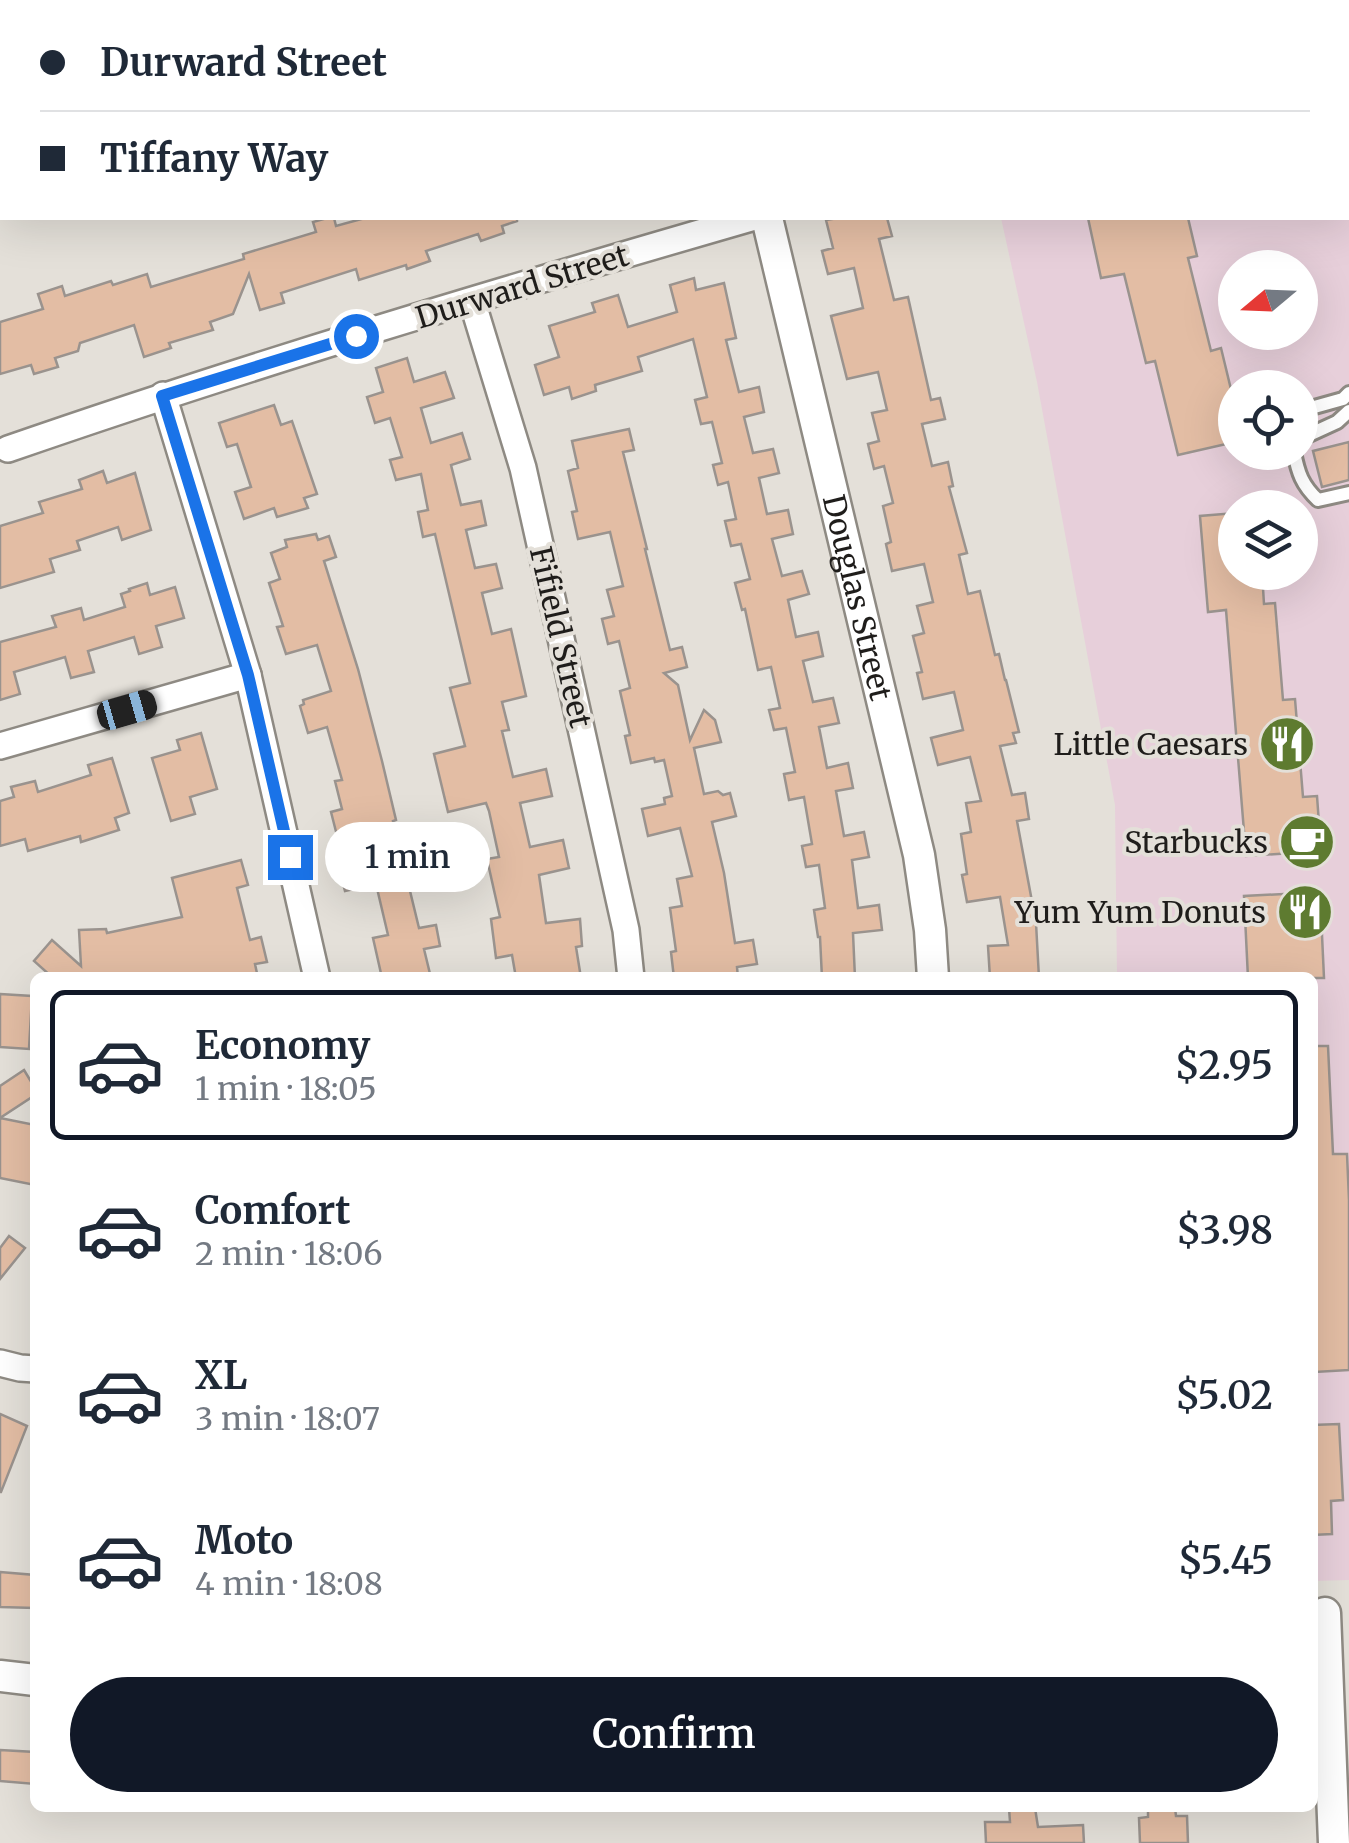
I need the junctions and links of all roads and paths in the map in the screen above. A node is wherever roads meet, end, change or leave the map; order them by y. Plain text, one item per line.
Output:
1 (744, 220) edge
2 (767, 220) edge
3 (472, 300) junction
4 (1349, 393) edge
5 (162, 396) junction
6 (1318, 407) edge
7 (1349, 411) edge
8 (1318, 430) edge
9 (8, 448) dead end
10 (1297, 470) edge
11 (1349, 493) edge
12 (248, 675) junction
13 (0, 746) edge
14 (316, 972) edge
15 (631, 972) edge
16 (933, 972) edge
17 (0, 1363) edge
18 (30, 1369) edge
19 (1329, 1613) edge
20 (0, 1676) edge
21 (30, 1679) edge
22 (1340, 1740) edge
23 (1334, 1843) edge

1 - 3 street, Durward Street
2 - 16 street, Douglas Street
3 - 5 street, Durward Street
3 - 15 street, Fifield Street
4 - 6 lane
5 - 9 street, Durward Street
5 - 12 street
7 - 8 lane
10 - 11 lane
12 - 13 street
12 - 14 street
17 - 18 street
19 - 22 street
20 - 21 street
22 - 23 street

